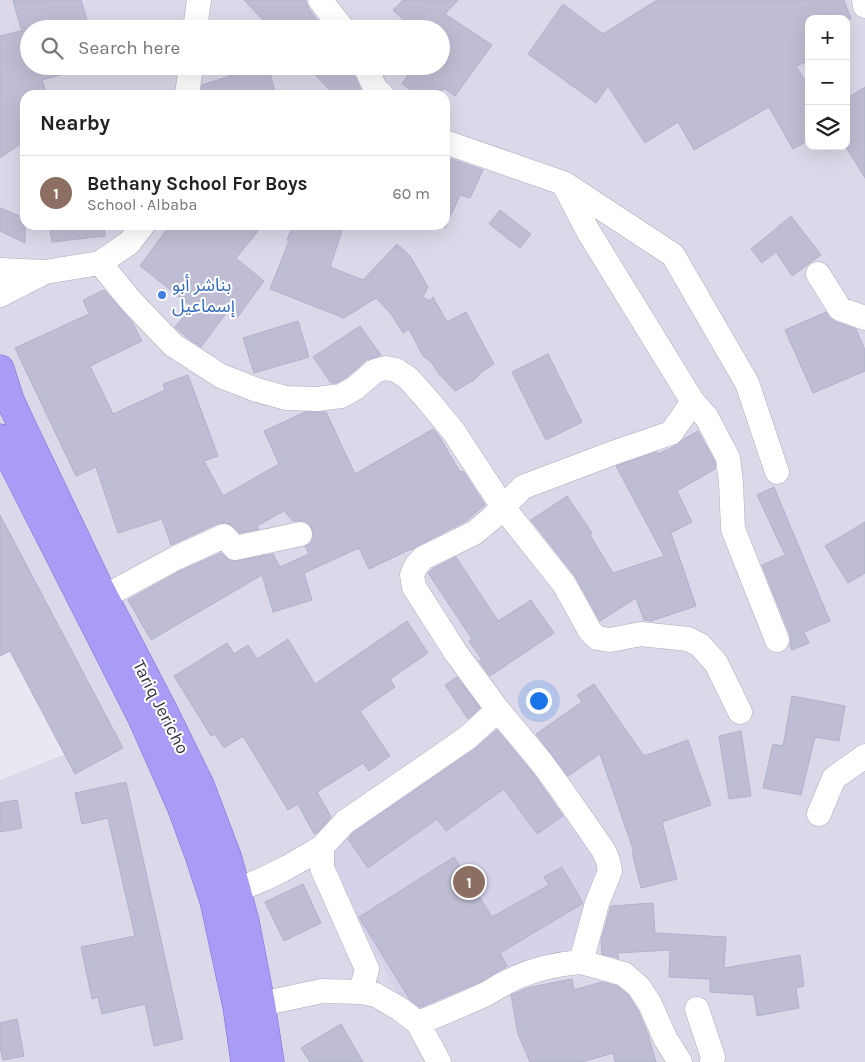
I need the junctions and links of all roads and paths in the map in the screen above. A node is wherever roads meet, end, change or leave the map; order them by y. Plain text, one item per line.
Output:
1 (199, 0) edge
2 (320, 0) edge
3 (864, 0) edge
4 (865, 6) edge
5 (197, 20) edge
6 (336, 20) edge
7 (190, 75) edge
8 (369, 75) edge
9 (188, 90) edge
10 (377, 90) edge
11 (450, 144) edge
12 (564, 183) junction
13 (139, 230) edge
14 (100, 263) junction
15 (0, 270) edge
16 (45, 272) junction
17 (818, 274) dead end
18 (0, 295) edge
19 (865, 318) edge
20 (0, 369) edge
21 (693, 402) junction
22 (0, 438) edge
23 (0, 468) edge
24 (777, 472) dead end
25 (30, 498) junction
26 (503, 507) junction
27 (300, 534) dead end
28 (104, 597) junction
29 (777, 640) dead end
30 (498, 710) junction
31 (740, 712) dead end
32 (865, 756) edge
33 (819, 814) dead end
34 (322, 846) junction
35 (236, 890) junction
36 (581, 962) junction
37 (361, 992) junction
38 (248, 1006) junction
39 (697, 1009) dead end
40 (418, 1023) junction
41 (245, 1062) edge
42 (270, 1062) edge
43 (439, 1062) edge
44 (680, 1062) edge
45 (712, 1062) edge

1 - 5 street
2 - 6 street
3 - 4 street
7 - 9 street
8 - 10 street
11 - 12 street
12 - 21 street
12 - 24 street
13 - 14 street
14 - 16 street
14 - 26 street
15 - 16 street
16 - 18 street
17 - 19 street
20 - 28 main road, Tariq Jericho
21 - 26 street
21 - 29 street
22 - 25 main road, Tariq Jericho
23 - 25 street
25 - 38 main road, Tariq Jericho
26 - 30 street
26 - 31 street
27 - 28 street
28 - 35 main road, Tariq Jericho
30 - 34 street
30 - 36 street
32 - 33 street
34 - 35 street
34 - 37 street
35 - 38 main road, Tariq Jericho
36 - 40 street
36 - 44 street
37 - 38 street
37 - 40 street
38 - 41 main road, Tariq Jericho
38 - 42 main road, Tariq Jericho
39 - 45 street
40 - 43 street

